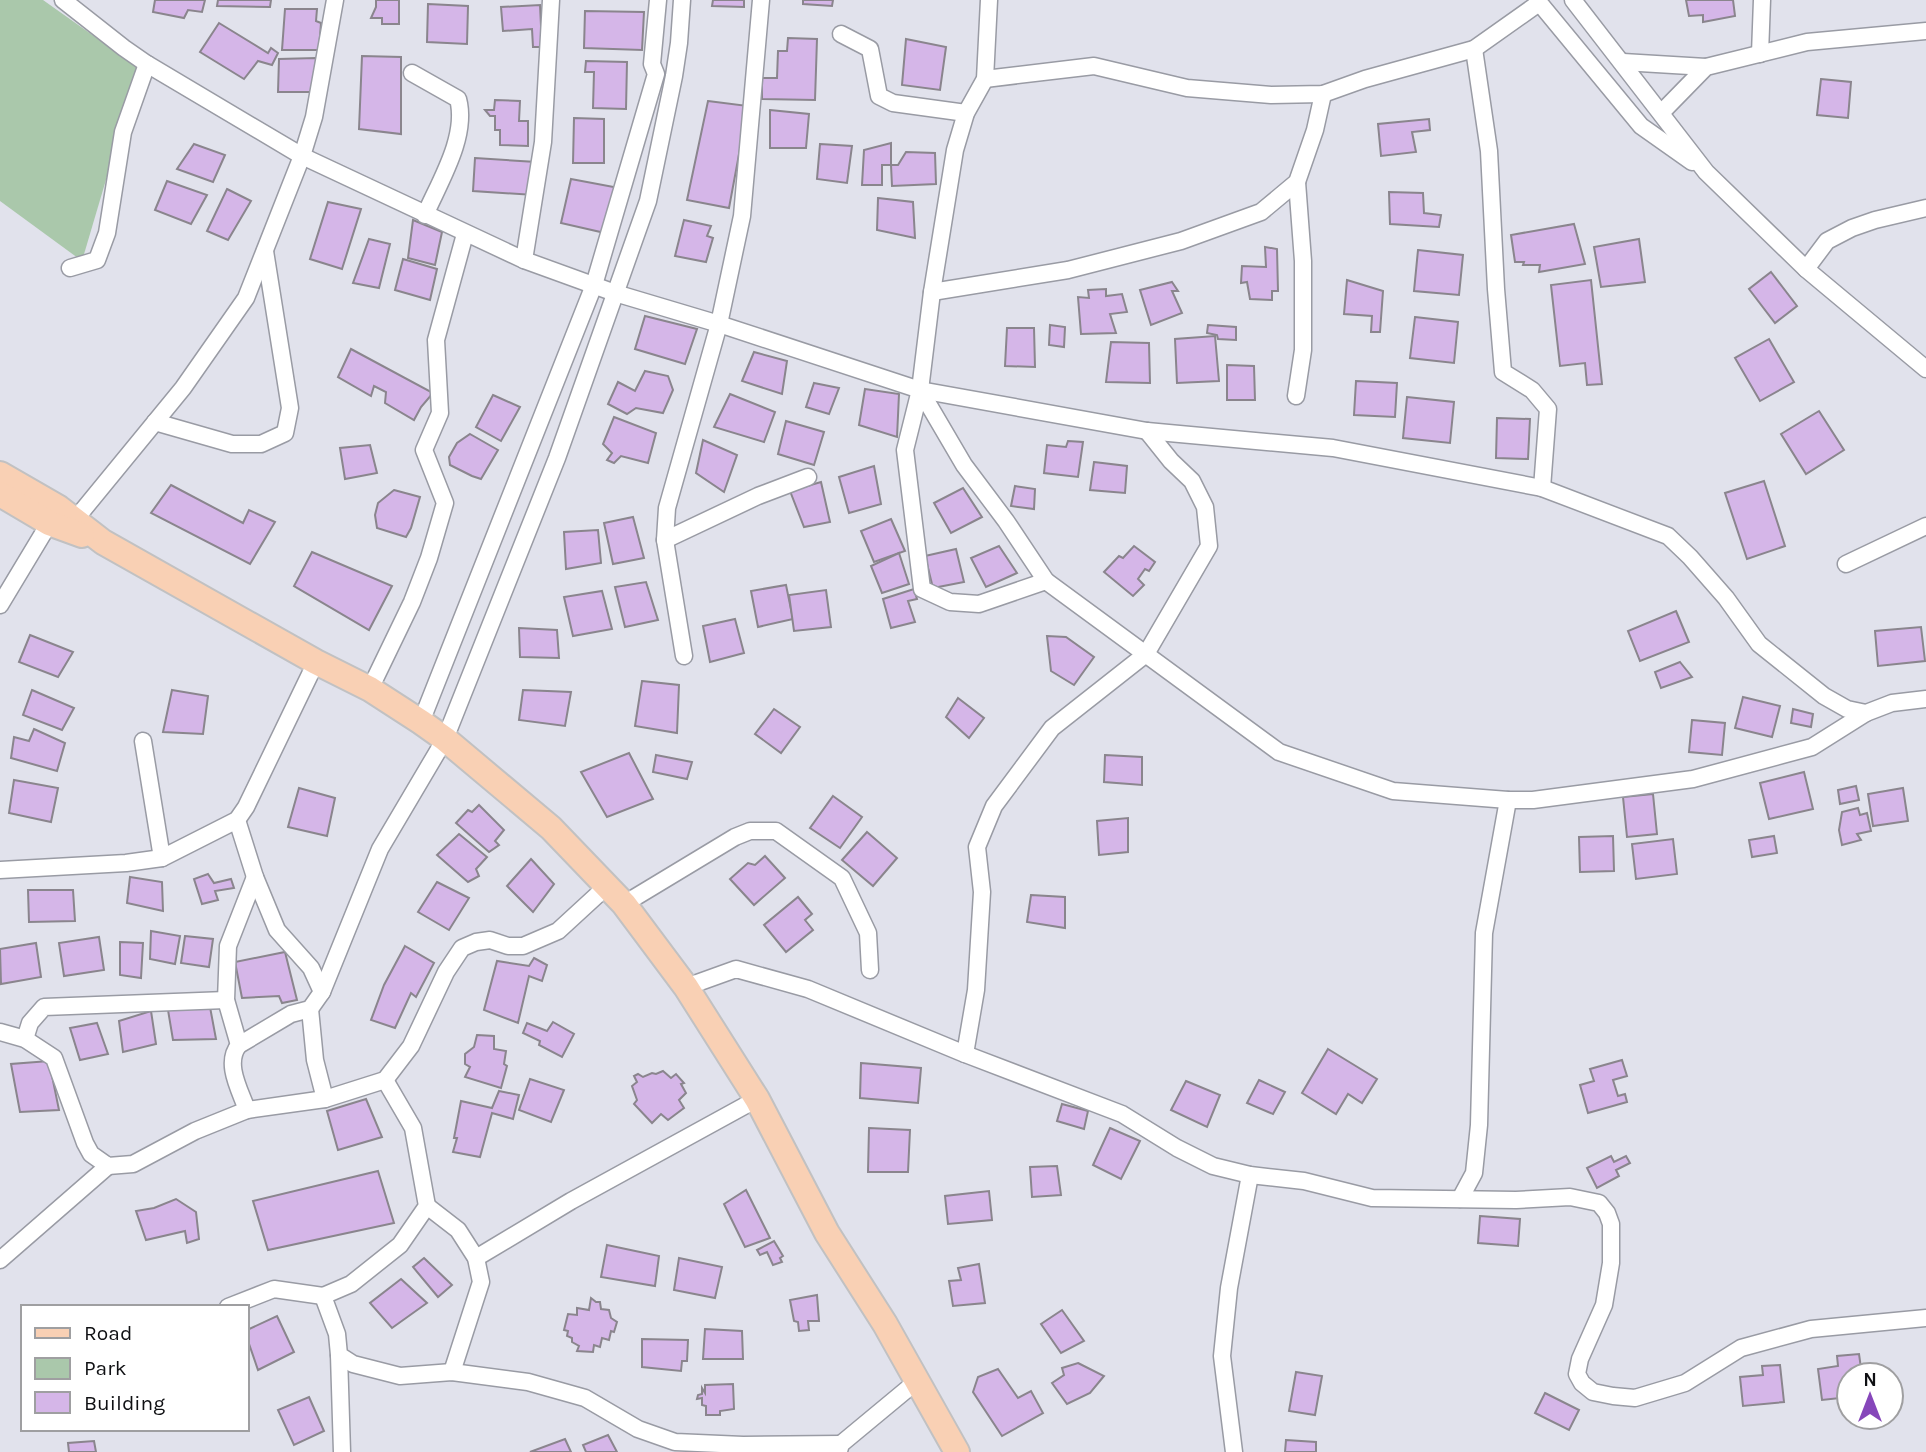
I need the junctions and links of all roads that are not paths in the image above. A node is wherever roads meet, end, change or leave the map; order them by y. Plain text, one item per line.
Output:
1 (63, 0) edge
2 (335, 0) edge
3 (551, 0) edge
4 (658, 0) edge
5 (682, 0) edge
6 (761, 0) edge
7 (989, 0) edge
8 (1573, 0) edge
9 (1762, 0) edge
10 (1538, 2) edge
11 (1926, 31) edge
12 (841, 34) dead end
13 (1474, 49) junction
14 (1760, 54) junction
15 (1623, 62) junction
16 (147, 64) junction
17 (1706, 67) junction
18 (412, 73) dead end
19 (985, 79) junction
20 (1323, 94) junction
21 (966, 113) junction
22 (1661, 113) junction
23 (302, 156) junction
24 (1706, 172) junction
25 (1297, 182) junction
26 (1926, 208) edge
27 (425, 215) junction
28 (465, 234) junction
29 (265, 251) junction
30 (524, 260) junction
31 (70, 268) dead end
32 (1806, 269) junction
33 (594, 285) junction
34 (932, 292) junction
35 (615, 293) junction
36 (719, 324) junction
37 (1926, 369) edge
38 (920, 390) junction
39 (1296, 397) dead end
40 (155, 422) junction
41 (1147, 431) junction
42 (0, 474) edge
43 (807, 477) dead end
44 (1542, 488) junction
45 (0, 494) edge
46 (61, 517) junction
47 (1926, 526) edge
48 (665, 540) junction
49 (1846, 564) dead end
50 (1046, 581) junction
51 (0, 605) edge
52 (1146, 654) junction
53 (684, 656) dead end
54 (316, 662) junction
55 (370, 689) junction
56 (1926, 699) edge
57 (1866, 713) junction
58 (421, 722) junction
59 (445, 739) junction
60 (143, 741) dead end
61 (1508, 800) junction
62 (237, 820) junction
63 (162, 858) junction
64 (0, 870) edge
65 (255, 877) junction
66 (615, 895) junction
67 (870, 970) dead end
68 (686, 987) junction
69 (322, 992) junction
70 (226, 1000) junction
71 (310, 1009) junction
72 (0, 1032) edge
73 (25, 1039) junction
74 (239, 1045) junction
75 (965, 1054) junction
76 (385, 1080) junction
77 (325, 1099) junction
78 (757, 1099) junction
79 (247, 1110) junction
80 (108, 1166) junction
81 (1250, 1174) junction
82 (1460, 1199) junction
83 (427, 1206) junction
84 (476, 1258) junction
85 (0, 1260) edge
86 (323, 1296) junction
87 (233, 1305) edge
88 (1926, 1318) edge
89 (339, 1355) junction
90 (452, 1372) junction
91 (917, 1381) junction
92 (840, 1448) edge
93 (342, 1452) edge
94 (957, 1452) edge
95 (1234, 1452) edge

1 - 16 street
2 - 23 street
3 - 30 street
4 - 33 street
5 - 35 street
6 - 36 street
7 - 19 street
8 - 15 street
9 - 14 street
10 - 13 street
10 - 24 street
11 - 14 street
12 - 21 street
13 - 20 street
13 - 44 street
14 - 17 street
15 - 17 street
15 - 22 street
16 - 23 street
16 - 31 street
17 - 22 street
18 - 27 street
19 - 20 street
19 - 21 street
20 - 25 street
21 - 34 street
22 - 24 street
23 - 27 street
23 - 29 street
24 - 32 street
25 - 34 street
25 - 39 street
26 - 32 street
27 - 28 street
28 - 30 street
28 - 55 street
29 - 40 street
29 - 40 street
30 - 33 street
32 - 37 street
33 - 35 street
33 - 58 street
34 - 38 street
35 - 36 street
35 - 59 street
36 - 38 street
36 - 48 street
38 - 41 street
38 - 50 street
38 - 50 street
40 - 46 street
41 - 44 street
41 - 52 street
42 - 46 main road
43 - 48 street
44 - 57 street
45 - 46 main road
46 - 51 street
46 - 54 main road
47 - 49 street
48 - 53 street
50 - 52 street
52 - 61 street
52 - 75 street
54 - 55 main road
54 - 62 street
55 - 58 main road
56 - 57 street
57 - 61 street
58 - 59 main road
59 - 66 main road
59 - 69 street
60 - 63 street
61 - 82 street
62 - 63 street
62 - 65 street
63 - 64 street
65 - 69 street
65 - 70 street
66 - 67 street
66 - 68 main road
66 - 76 street
68 - 75 street
68 - 78 main road
69 - 71 street
70 - 73 street
70 - 74 street
71 - 74 street
71 - 77 street
72 - 73 street
73 - 80 street
74 - 79 street
75 - 81 street
76 - 77 street
76 - 83 street
77 - 79 street
78 - 84 street
78 - 91 main road
79 - 80 street
80 - 85 street
81 - 82 street
81 - 95 street
82 - 88 street
83 - 84 street
83 - 86 street
84 - 90 street
86 - 87 street
86 - 89 street
89 - 90 street
89 - 93 street
90 - 92 street
91 - 92 street
91 - 94 main road

